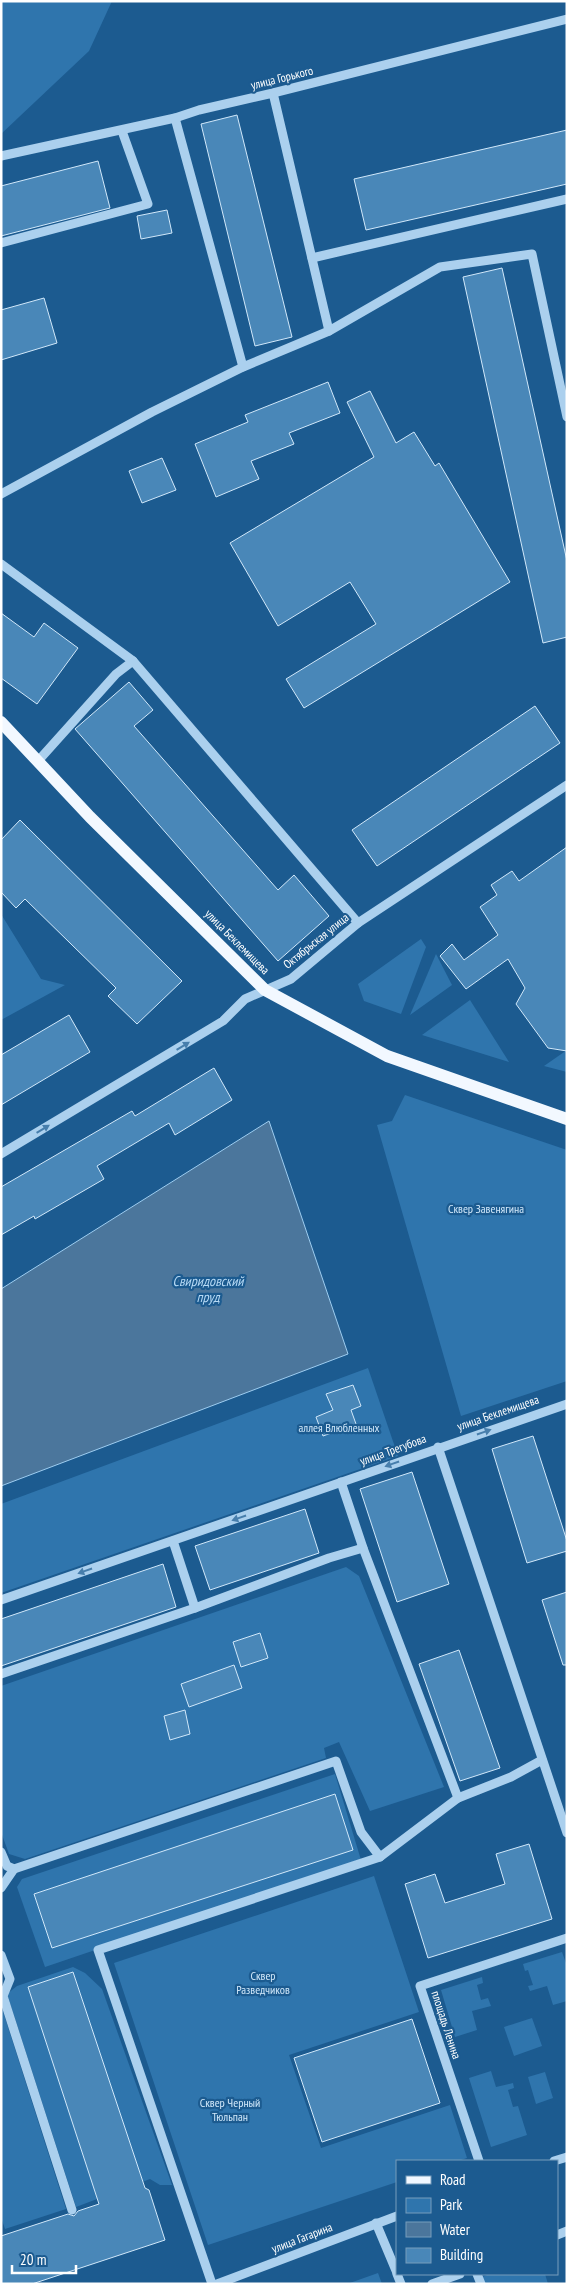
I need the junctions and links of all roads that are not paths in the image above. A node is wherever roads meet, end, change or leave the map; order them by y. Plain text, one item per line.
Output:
1 (567, 19) edge
2 (273, 93) junction
3 (174, 118) junction
4 (122, 131) junction
5 (1, 156) edge
6 (567, 199) edge
7 (1, 243) edge
8 (312, 258) junction
9 (330, 331) junction
10 (243, 367) junction
11 (567, 417) edge
12 (1, 494) edge
13 (1, 564) edge
14 (133, 661) junction
15 (1, 722) edge
16 (38, 761) junction
17 (565, 789) edge
18 (358, 923) junction
19 (265, 990) junction
20 (567, 1119) edge
21 (1, 1154) edge
22 (567, 1404) edge
23 (438, 1447) junction
24 (341, 1482) junction
25 (173, 1541) junction
26 (363, 1548) junction
27 (1, 1600) edge
28 (195, 1608) junction
29 (1, 1674) edge
30 (542, 1760) junction
31 (458, 1798) junction
32 (567, 1832) edge
33 (1, 1852) edge
34 (380, 1857) junction
35 (14, 1869) junction
36 (1, 1888) edge
37 (567, 1938) edge
38 (1, 1955) edge
39 (479, 2160) edge
40 (72, 2210) dead end
41 (396, 2216) edge
42 (376, 2223) junction
43 (396, 2271) edge
44 (457, 2275) edge
45 (212, 2284) edge
46 (217, 2284) edge
47 (432, 2284) edge

1 - 2 street, улица Горького
2 - 3 street, улица Горького
2 - 8 street
3 - 4 street, улица Горького
3 - 10 street
4 - 5 street, улица Горького
4 - 7 street
6 - 8 street
8 - 9 street
9 - 10 street
9 - 11 street
10 - 12 street
13 - 14 street
14 - 16 street
14 - 18 street
15 - 16 main road, улица Беклемищева
16 - 19 main road, улица Беклемищева
17 - 18 street, Октябрьская улица
18 - 19 street, Октябрьская улица
19 - 20 main road, улица Беклемищева
21 -> 19 street, Октябрьская улица
23 -> 22 street, улица Беклемищева
23 -> 24 street, улица Трегубова
23 - 30 street, улица Трегубова
24 -> 25 street, улица Трегубова
24 - 26 street
25 -> 27 street, улица Трегубова
25 - 28 street
26 - 28 street
26 - 31 street
28 - 29 street
30 - 31 street
30 - 32 street, улица Трегубова
31 - 34 street
33 - 35 street
34 - 35 street
34 - 45 street
35 - 36 street
37 - 39 street, площадь Ленина
38 - 40 street
41 - 42 street, улица Гагарина
42 - 43 street
42 - 46 street, улица Гагарина
44 - 47 street

